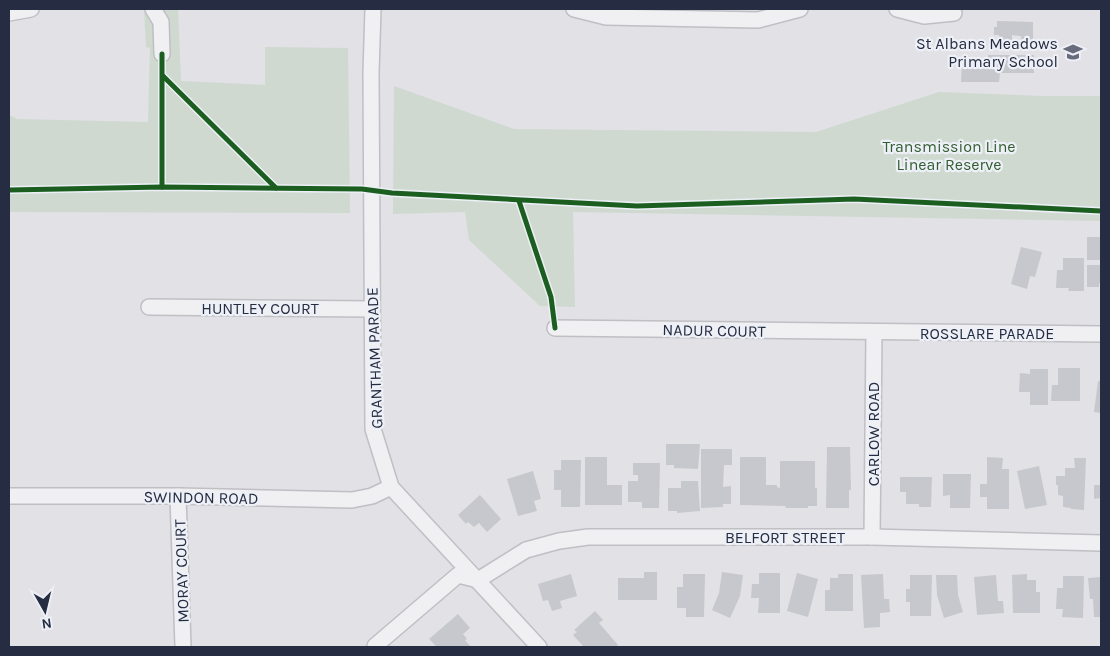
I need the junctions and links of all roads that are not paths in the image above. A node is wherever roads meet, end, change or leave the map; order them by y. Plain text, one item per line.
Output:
1 (31, 9) edge
2 (153, 9) edge
3 (373, 9) edge
4 (574, 9) edge
5 (800, 9) edge
6 (897, 9) edge
7 (9, 12) edge
8 (954, 13) dead end
9 (162, 54) dead end
10 (149, 307) dead end
11 (371, 309) junction
12 (555, 328) dead end
13 (874, 332) junction
14 (1101, 334) edge
15 (391, 487) junction
16 (9, 496) edge
17 (178, 496) junction
18 (872, 536) junction
19 (1101, 543) edge
20 (478, 580) junction
21 (183, 646) dead end
22 (375, 646) edge
23 (539, 647) edge

1 - 7 street
2 - 9 street
3 - 11 street, GRANTHAM PARADE
4 - 5 street
6 - 8 street
10 - 11 street, HUNTLEY COURT
11 - 15 street, GRANTHAM PARADE
12 - 13 street, NADUR COURT
13 - 14 street, ROSSLARE PARADE
13 - 18 street, CARLOW ROAD
15 - 17 street, SWINDON ROAD
15 - 20 street, GRANTHAM PARADE
16 - 17 street, SWINDON ROAD
17 - 21 street, MORAY COURT
18 - 19 street, BELFORT STREET
18 - 20 street, BELFORT STREET
20 - 22 street
20 - 23 street, GRANTHAM PARADE

